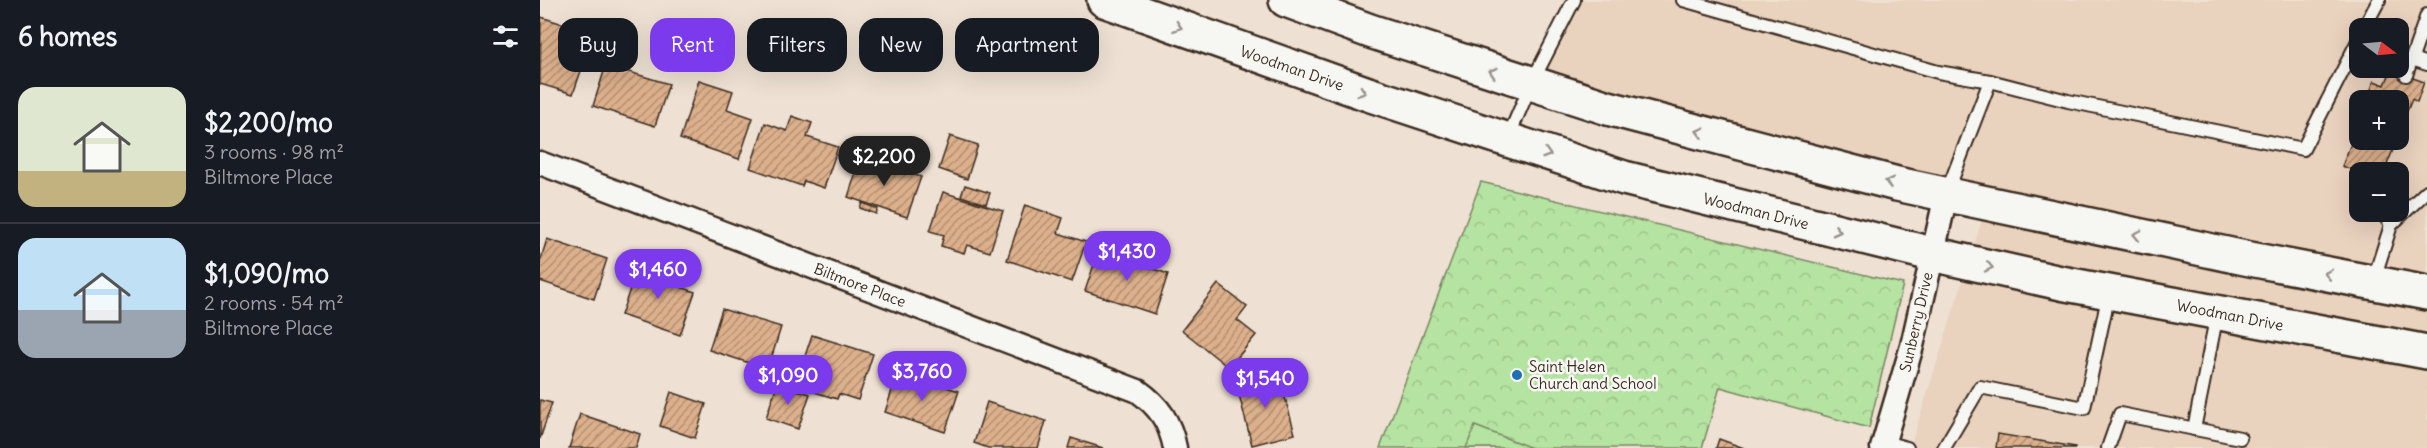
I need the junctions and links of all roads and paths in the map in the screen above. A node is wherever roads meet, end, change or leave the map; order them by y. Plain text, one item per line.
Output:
1 (1104, 0) edge
2 (1286, 0) edge
3 (1574, 0) edge
4 (1683, 0) edge
5 (2379, 0) edge
6 (2427, 15) edge
7 (2369, 18) edge
8 (2412, 58) junction
9 (2349, 59) edge
10 (2427, 64) edge
11 (2409, 66) edge
12 (1990, 81) junction
13 (1531, 84) junction
14 (1507, 141) junction
15 (540, 163) edge
16 (2427, 191) edge
17 (1946, 195) junction
18 (2389, 222) edge
19 (2391, 225) junction
20 (1932, 254) junction
21 (2373, 282) junction
22 (2109, 292) junction
23 (2427, 293) edge
24 (2218, 313) junction
25 (2267, 322) junction
26 (2427, 352) edge
27 (2427, 374) edge
28 (2194, 429) junction
29 (2240, 438) dead end
30 (1883, 445) edge
31 (1175, 448) edge
32 (1907, 448) edge
33 (1944, 448) edge
34 (2109, 448) edge

1 -> 14 main road, Woodman Drive
13 -> 2 main road
3 - 13 lane
4 - 12 lane
5 - 7 lane
6 - 8 lane
8 - 10 lane
8 - 11 lane
9 - 12 lane
12 - 17 lane
13 - 14 lane
17 -> 13 main road
14 -> 20 main road, Woodman Drive
15 - 31 street, Biltmore Place
16 - 19 lane
17 - 20 street, Sunberry Drive
21 -> 17 main road
18 - 19 lane
19 - 21 lane
20 -> 22 main road, Woodman Drive
20 - 30 street, Sunberry Drive
21 - 23 main road
22 - 24 main road, Woodman Drive
22 - 33 lane
24 - 25 main road, Woodman Drive
24 - 28 lane
25 - 26 main road, Woodman Drive
25 - 27 main road
28 - 29 lane
28 - 34 lane
30 - 32 lane

